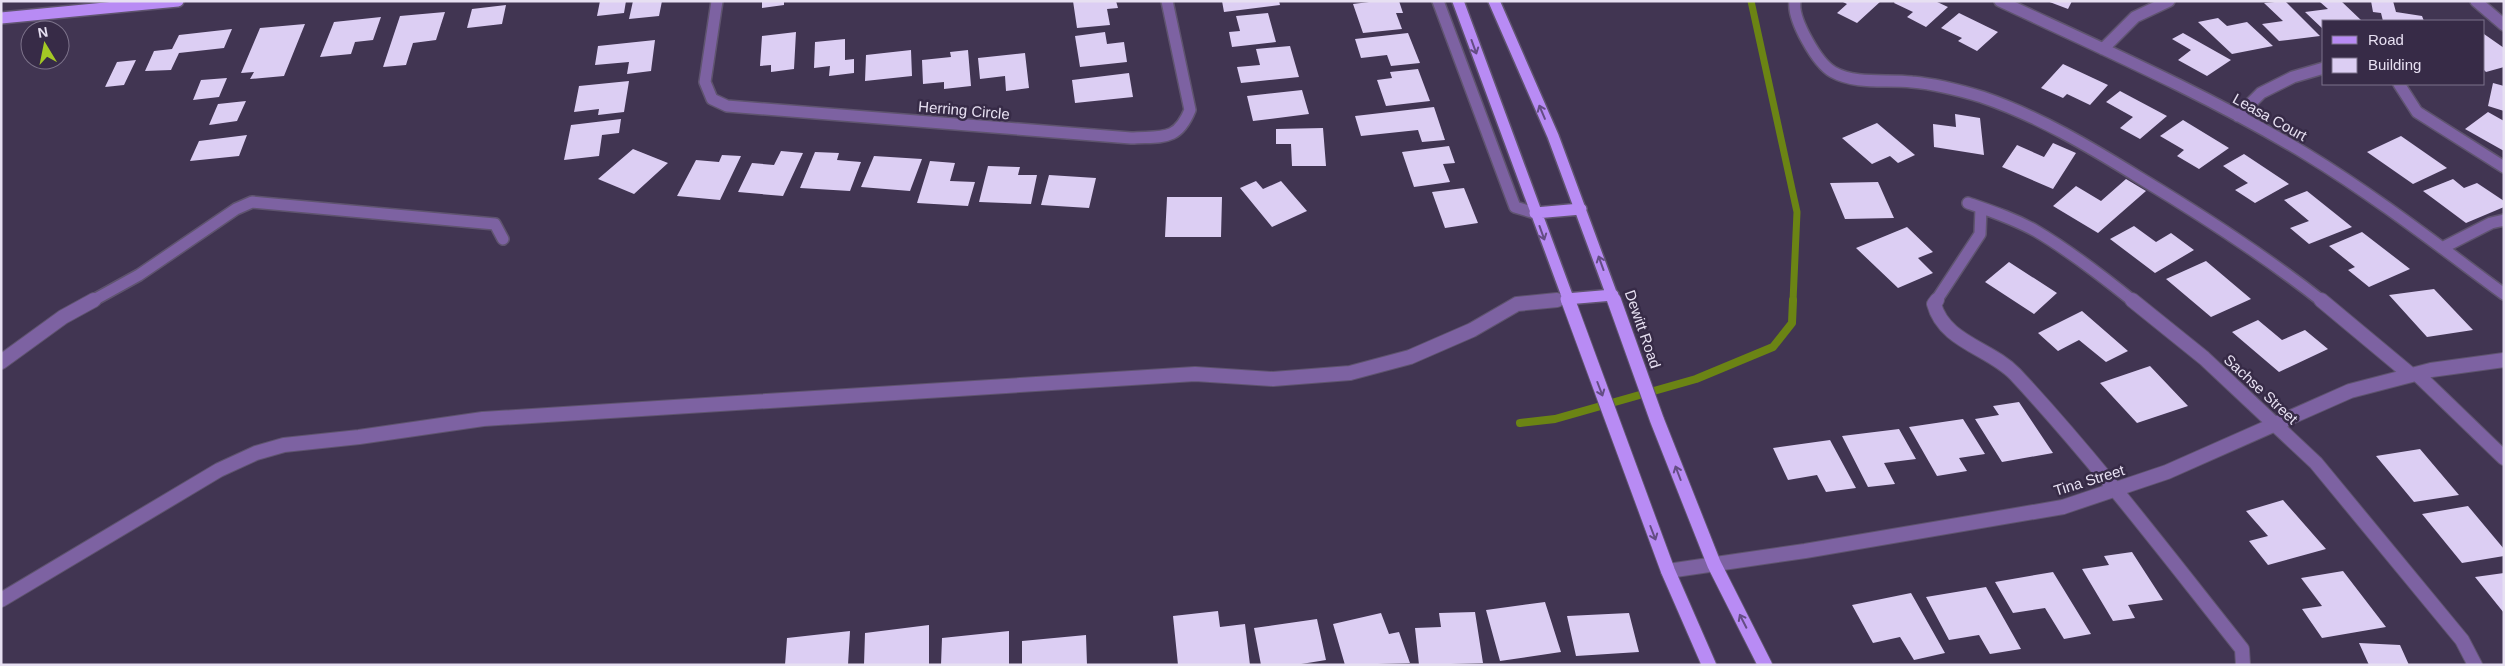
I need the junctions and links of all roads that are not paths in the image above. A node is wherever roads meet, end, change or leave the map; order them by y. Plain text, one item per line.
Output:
1 (178, 1) edge
2 (716, 1) edge
3 (1167, 1) edge
4 (1438, 1) edge
5 (1458, 1) edge
6 (1494, 1) edge
7 (1795, 1) edge
8 (2000, 1) edge
9 (2169, 1) edge
10 (2476, 1) edge
11 (153, 2) edge
12 (1, 18) edge
13 (2504, 25) edge
14 (2103, 49) junction
15 (2322, 69) edge
16 (2400, 85) edge
17 (2238, 116) junction
18 (2504, 167) edge
19 (1968, 203) dead end
20 (1981, 208) junction
21 (1581, 209) junction
22 (1535, 213) junction
23 (2504, 220) edge
24 (503, 239) dead end
25 (2442, 248) junction
26 (2504, 294) edge
27 (1613, 295) junction
28 (1566, 299) junction
29 (2504, 360) edge
30 (1, 362) edge
31 (2414, 374) junction
32 (2274, 423) junction
33 (2504, 458) edge
34 (2115, 490) junction
35 (1714, 564) junction
36 (1668, 571) junction
37 (1, 600) edge
38 (1709, 665) edge
39 (1765, 665) edge
40 (2243, 665) edge
41 (2475, 665) edge

1 - 11 main road
2 - 3 street, Herring Circle
4 - 22 street
5 -> 22 main road
21 -> 6 main road, Dewitt Road
7 - 31 street
8 - 14 street, Leasa Court
9 - 14 street
10 - 13 street
11 - 12 main road
14 - 17 street, Leasa Court
15 - 17 street
16 - 18 street
17 - 25 street, Leasa Court
19 - 20 street, Sachse Street
20 - 32 street, Sachse Street
20 - 34 street
21 - 22 main road
27 -> 21 main road, Dewitt Road
22 -> 28 main road
23 - 25 street
24 - 30 street
25 - 26 street, Leasa Court
27 - 28 main road
35 -> 27 main road, Dewitt Road
28 -> 36 main road
28 - 37 street
29 - 31 street, Tina Street
31 - 32 street, Tina Street
31 - 33 street
32 - 34 street, Tina Street
32 - 41 street, Sachse Street
34 - 35 street, Tina Street
34 - 40 street
35 - 36 street, Tina Street
39 -> 35 main road, Dewitt Road
36 - 38 main road

